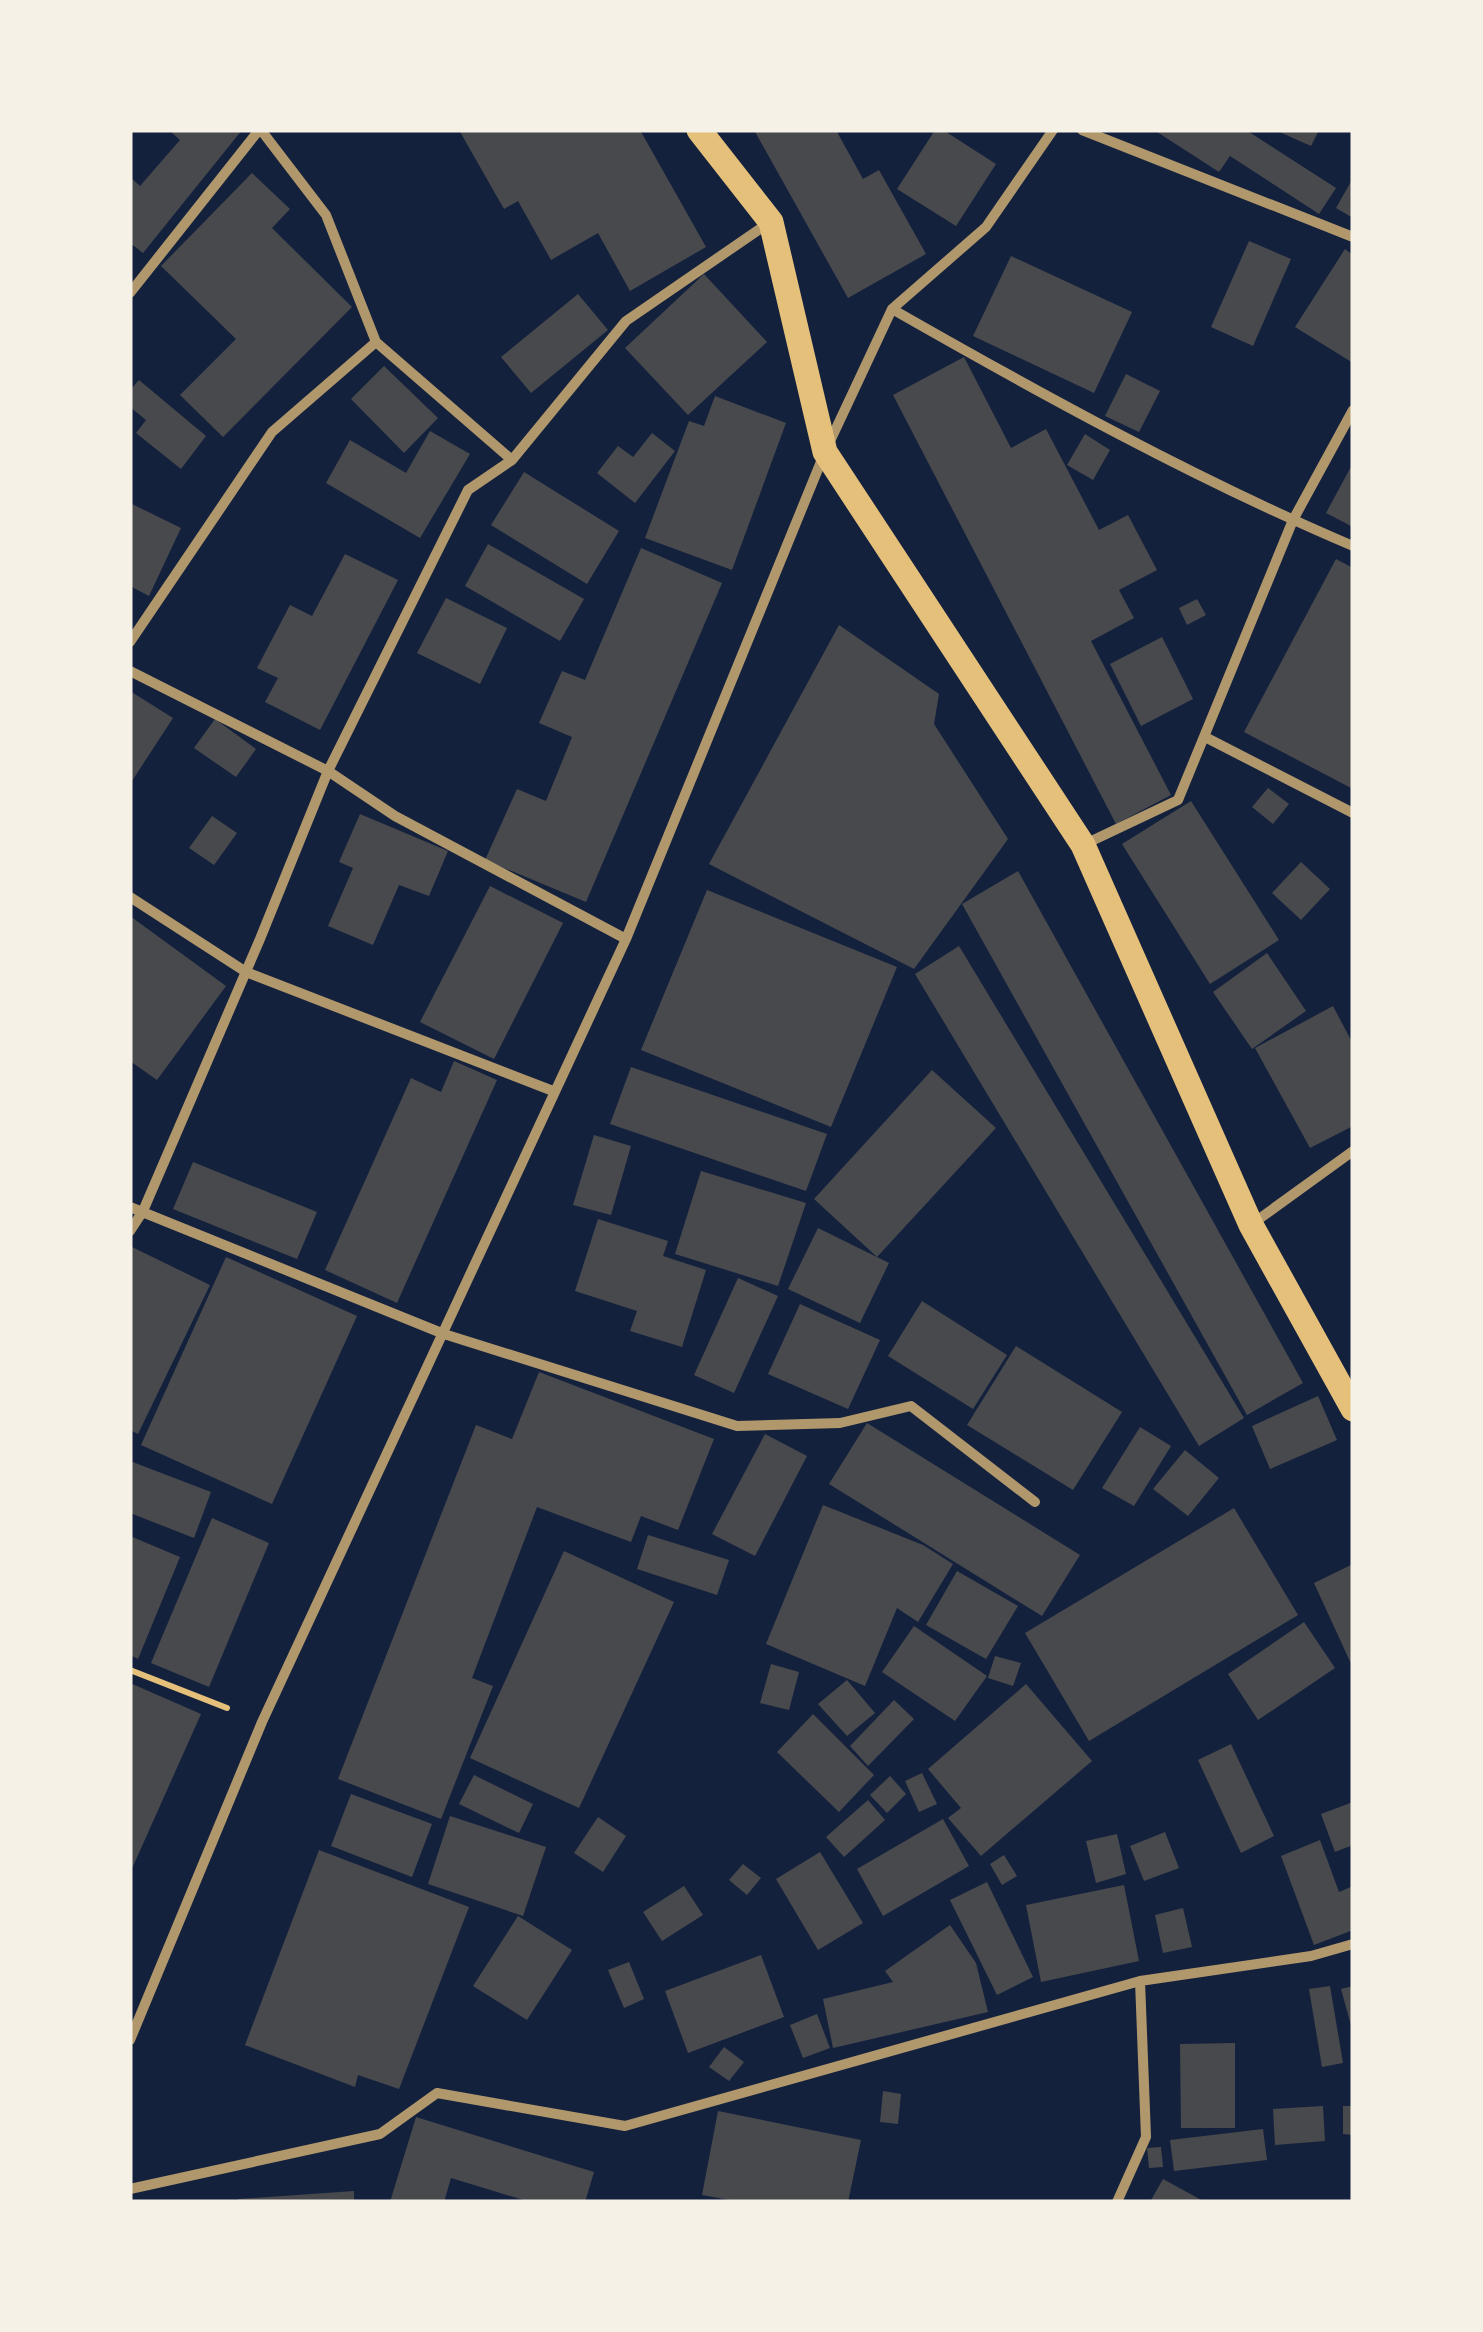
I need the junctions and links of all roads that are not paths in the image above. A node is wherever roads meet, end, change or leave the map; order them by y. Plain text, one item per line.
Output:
1 (260, 130) edge
2 (699, 130) edge
3 (1053, 130) edge
4 (1082, 130) edge
5 (771, 222) junction
6 (1353, 236) edge
7 (130, 293) edge
8 (892, 308) junction
9 (376, 342) junction
10 (1353, 410) edge
11 (825, 452) junction
12 (512, 460) junction
13 (1293, 520) junction
14 (1353, 546) edge
15 (130, 642) edge
16 (130, 672) edge
17 (1204, 737) junction
18 (328, 771) junction
19 (1353, 813) edge
20 (1083, 846) junction
21 (130, 898) edge
22 (626, 939) junction
23 (246, 972) junction
24 (553, 1091) junction
25 (1353, 1151) edge
26 (130, 1207) edge
27 (143, 1211) junction
28 (1251, 1224) junction
29 (130, 1231) edge
30 (444, 1334) junction
31 (1353, 1410) edge
32 (1036, 1502) dead end
33 (1353, 1944) edge
34 (1140, 1981) junction
35 (130, 2040) edge
36 (130, 2189) edge
37 (1117, 2202) edge

1 - 7 street
1 - 9 street
2 - 5 main road
3 - 8 street
4 - 6 street
5 - 11 main road
5 - 12 street
8 - 11 street
8 - 13 street
9 - 12 street
9 - 15 street
10 - 13 street
11 - 20 main road
11 - 22 street
12 - 18 street
13 - 14 street
13 - 17 street
16 - 18 street
17 - 19 street
17 - 20 street
18 - 22 street
18 - 23 street
20 - 28 main road
21 - 23 street
22 - 24 street
23 - 24 street
23 - 27 street
24 - 30 street
25 - 28 street
26 - 27 street
27 - 29 street
27 - 30 street
28 - 31 main road
30 - 32 street
30 - 35 street
33 - 34 street
34 - 36 street
34 - 37 street

